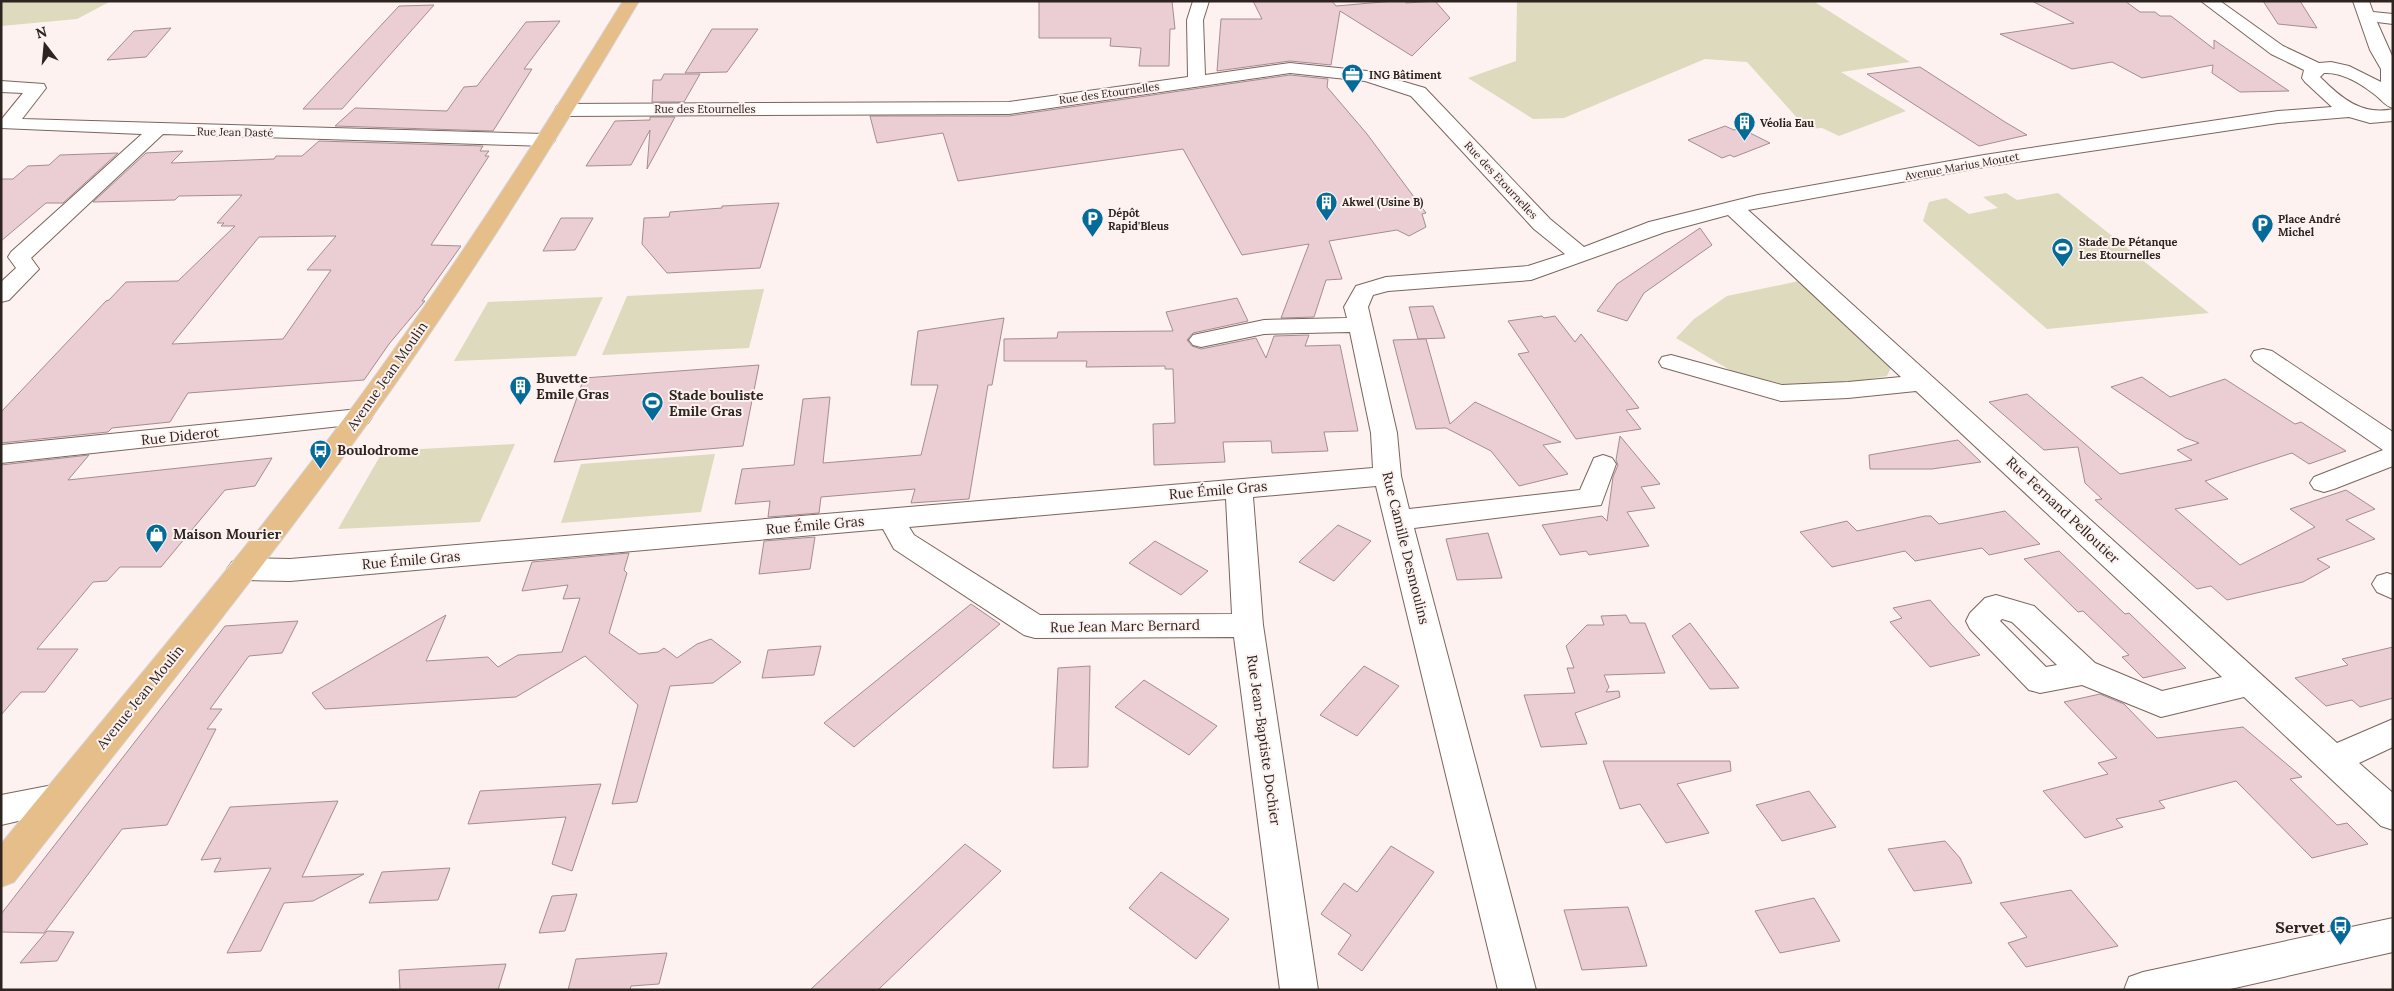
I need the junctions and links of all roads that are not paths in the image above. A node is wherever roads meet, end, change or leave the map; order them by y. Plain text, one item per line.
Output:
1 (631, 1) edge
2 (1201, 1) edge
3 (2210, 1) edge
4 (2363, 8) edge
5 (2393, 19) edge
6 (2379, 50) junction
7 (2324, 68) junction
8 (1200, 80) junction
9 (1, 86) edge
10 (2388, 96) edge
11 (564, 110) junction
12 (2351, 111) junction
13 (2384, 116) edge
14 (4, 127) edge
15 (157, 130) junction
16 (2393, 132) edge
17 (545, 140) junction
18 (1732, 207) junction
19 (1581, 256) junction
20 (1, 295) edge
21 (1359, 325) junction
22 (1201, 340) dead end
23 (2263, 356) dead end
24 (1671, 362) dead end
25 (1924, 382) junction
26 (359, 417) junction
27 (2393, 444) edge
28 (1, 454) edge
29 (2393, 456) edge
30 (1603, 464) dead end
31 (1387, 476) junction
32 (2324, 483) dead end
33 (1239, 488) junction
34 (891, 519) junction
35 (1398, 520) junction
36 (242, 569) junction
37 (1248, 625) junction
38 (2084, 672) dead end
39 (2251, 683) junction
40 (2393, 732) edge
41 (2333, 760) junction
42 (58, 799) junction
43 (1, 810) edge
44 (2393, 815) edge
45 (1, 872) edge
46 (2393, 935) edge
47 (1299, 990) edge
48 (1517, 990) edge
49 (2144, 990) edge

1 - 11 main road, Avenue Jean Moulin
2 - 8 street
3 - 7 street
4 - 5 street
4 - 6 street
6 - 7 street
6 - 10 street
7 - 10 street
7 - 12 street
8 - 11 street, Rue des Etournelles
8 - 19 street, Rue des Etournelles
9 - 14 street, Rue Jean Dasté
11 - 17 main road, Avenue Jean Moulin
12 - 13 street
12 - 18 street, Avenue Marius Moutet
13 - 16 street
14 - 15 street, Rue Jean Dasté
15 - 17 street, Rue Jean Dasté
15 - 20 street
17 - 26 main road, Avenue Jean Moulin
18 - 19 street, Avenue Marius Moutet
18 - 25 street, Rue Fernand Pelloutier
19 - 21 street, Rue Camille Desmoulins
21 - 22 street
21 - 31 street, Rue Camille Desmoulins
23 - 27 street
24 - 25 street
25 - 39 street, Rue Fernand Pelloutier
26 - 28 street, Rue Diderot
26 - 36 main road, Avenue Jean Moulin
29 - 32 street
30 - 35 street
31 - 33 street, Rue Émile Gras
31 - 35 street, Rue Camille Desmoulins
33 - 34 street, Rue Émile Gras
33 - 37 street, Rue Jean-Baptiste Dochier
34 - 36 street, Rue Émile Gras
34 - 37 street, Rue Jean Marc Bernard
35 - 48 street, Rue Camille Desmoulins
36 - 42 main road, Avenue Jean Moulin
37 - 47 street, Rue Jean-Baptiste Dochier
38 - 39 street
39 - 41 street, Rue Fernand Pelloutier
40 - 41 street
41 - 44 street, Rue Fernand Pelloutier
42 - 43 street
42 - 45 main road, Avenue Jean Moulin
46 - 49 street

